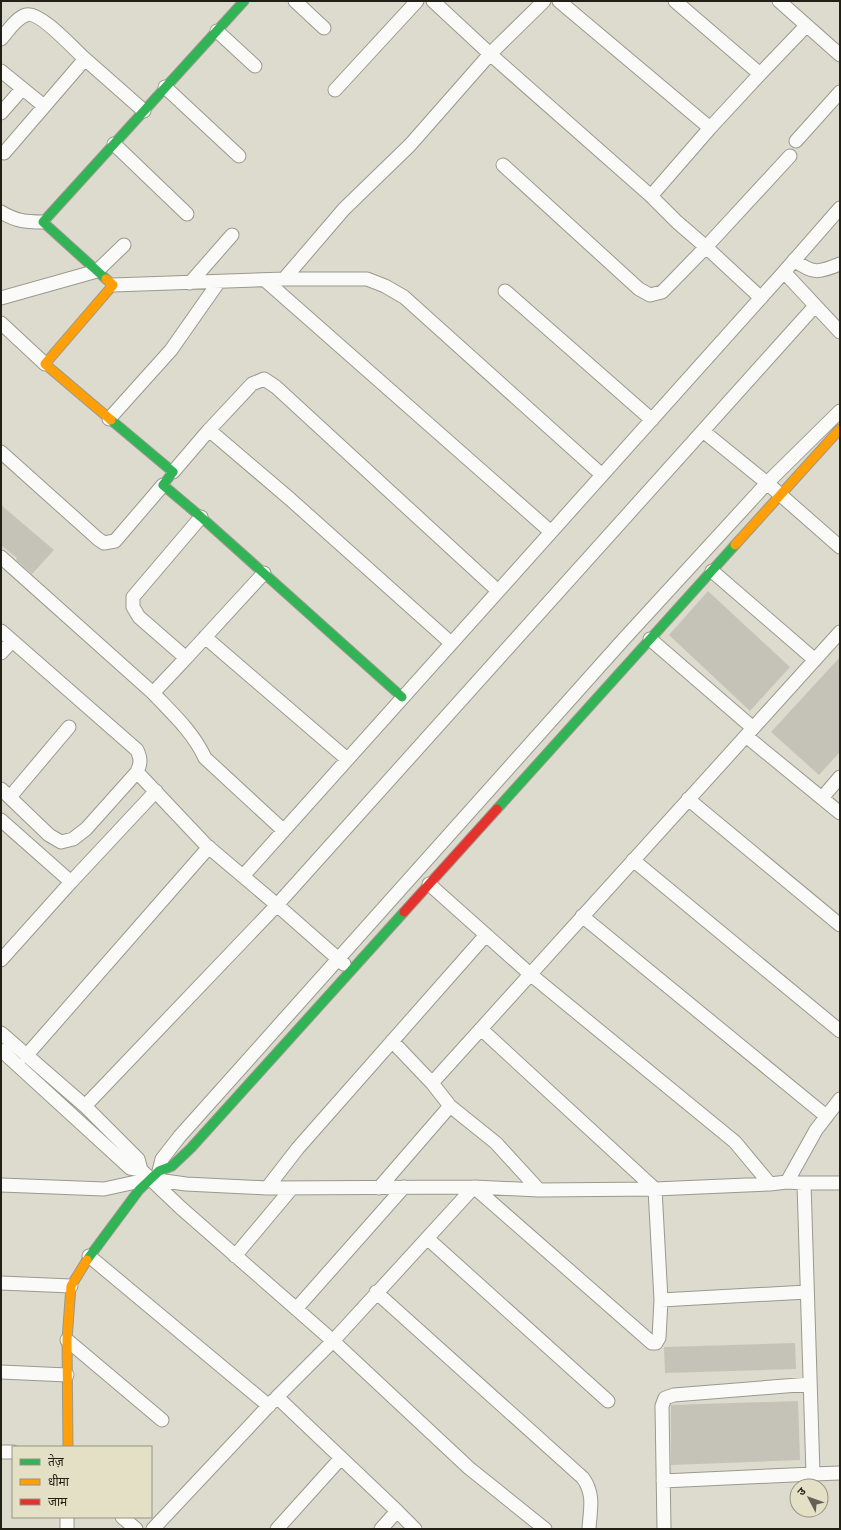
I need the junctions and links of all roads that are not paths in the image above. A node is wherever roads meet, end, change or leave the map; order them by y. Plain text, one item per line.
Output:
1 (244, 1) edge
2 (417, 1) edge
3 (544, 1) edge
4 (559, 1) edge
5 (675, 1) edge
6 (779, 1) edge
7 (435, 2) edge
8 (302, 3) edge
9 (806, 26) junction
10 (324, 28) dead end
11 (217, 31) junction
12 (1, 39) edge
13 (490, 54) junction
14 (840, 55) edge
15 (85, 59) junction
16 (255, 66) dead end
17 (1, 71) edge
18 (760, 74) junction
19 (165, 87) junction
20 (22, 89) junction
21 (335, 90) dead end
22 (840, 92) edge
23 (44, 106) junction
24 (144, 111) junction
25 (1, 113) edge
26 (710, 128) junction
27 (796, 142) dead end
28 (114, 144) junction
29 (4, 153) dead end
30 (239, 156) dead end
31 (790, 156) dead end
32 (503, 165) dead end
33 (651, 196) junction
34 (840, 208) edge
35 (1, 212) edge
36 (187, 214) dead end
37 (43, 222) junction
38 (232, 235) dead end
39 (124, 245) dead end
40 (706, 247) junction
41 (794, 260) junction
42 (840, 264) edge
43 (97, 271) junction
44 (784, 272) junction
45 (265, 280) junction
46 (284, 280) junction
47 (190, 283) junction
48 (218, 283) junction
49 (113, 285) junction
50 (505, 291) dead end
51 (1, 298) edge
52 (761, 298) junction
53 (815, 306) junction
54 (1, 323) edge
55 (840, 332) edge
56 (45, 364) junction
57 (840, 411) edge
58 (109, 419) junction
59 (652, 420) junction
60 (840, 429) edge
61 (209, 430) junction
62 (703, 431) junction
63 (1, 452) edge
64 (173, 472) junction
65 (602, 475) junction
66 (766, 483) junction
67 (163, 485) junction
68 (780, 495) junction
69 (201, 517) junction
70 (551, 532) junction
71 (840, 547) edge
72 (1, 557) edge
73 (712, 571) junction
74 (264, 573) junction
75 (498, 591) junction
76 (1, 631) edge
77 (840, 632) edge
78 (205, 637) junction
79 (650, 639) junction
80 (12, 641) junction
81 (451, 643) junction
82 (1, 653) edge
83 (186, 658) junction
84 (815, 660) junction
85 (153, 693) junction
86 (402, 697) junction
87 (69, 727) dead end
88 (749, 732) junction
89 (347, 759) junction
90 (137, 772) junction
91 (840, 777) edge
92 (156, 791) junction
93 (5, 793) edge
94 (822, 798) junction
95 (688, 799) junction
96 (840, 813) edge
97 (3, 826) edge
98 (283, 830) junction
99 (209, 847) junction
100 (633, 860) junction
101 (243, 876) junction
102 (71, 882) junction
103 (429, 884) junction
104 (277, 905) junction
105 (582, 916) junction
106 (840, 925) edge
107 (485, 936) junction
108 (338, 959) junction
109 (1, 960) edge
110 (351, 970) junction
111 (530, 974) junction
112 (481, 1029) junction
113 (840, 1031) edge
114 (1, 1033) edge
115 (392, 1041) junction
116 (1, 1050) edge
117 (26, 1056) junction
118 (432, 1083) junction
119 (840, 1099) edge
120 (85, 1106) junction
121 (450, 1106) junction
122 (826, 1116) junction
123 (150, 1173) junction
124 (787, 1182) junction
125 (804, 1183) junction
126 (840, 1183) edge
127 (770, 1184) junction
128 (1, 1185) edge
129 (474, 1186) junction
130 (404, 1187) junction
131 (267, 1188) junction
132 (292, 1188) junction
133 (379, 1188) junction
134 (655, 1188) junction
135 (539, 1190) junction
136 (426, 1238) junction
137 (89, 1256) junction
138 (235, 1256) junction
139 (1, 1283) edge
140 (71, 1286) junction
141 (376, 1292) junction
142 (807, 1292) junction
143 (661, 1300) junction
144 (296, 1309) junction
145 (67, 1340) junction
146 (332, 1341) junction
147 (1, 1372) edge
148 (67, 1375) junction
149 (810, 1384) junction
150 (273, 1401) junction
151 (608, 1401) dead end
152 (162, 1420) dead end
153 (68, 1446) edge
154 (1, 1452) edge
155 (12, 1452) edge
156 (341, 1458) junction
157 (840, 1473) edge
158 (813, 1474) junction
159 (663, 1481) junction
160 (397, 1511) junction
161 (67, 1518) edge
162 (123, 1518) edge
163 (67, 1529) edge
164 (136, 1529) edge
165 (153, 1529) edge
166 (277, 1529) edge
167 (381, 1529) edge
168 (415, 1529) edge
169 (545, 1529) edge
170 (589, 1529) edge
171 (664, 1529) edge

1 - 11 street
2 - 21 street
3 - 13 street
4 - 26 street
5 - 18 street
6 - 9 street
7 - 13 street
8 - 10 street
9 - 14 street
9 - 18 street
11 - 16 street
11 - 19 street
12 - 15 street
13 - 33 street
13 - 46 street
15 - 23 street
15 - 24 street
17 - 20 street
18 - 26 street
19 - 24 street
19 - 30 street
20 - 23 street
20 - 25 street
22 - 27 street
23 - 29 street
24 - 28 street
26 - 33 street
28 - 36 street
28 - 37 street
31 - 40 street
32 - 40 street
33 - 40 street
34 - 41 street
35 - 37 street
37 - 43 street
38 - 47 street
39 - 43 street
40 - 52 street
41 - 42 street
41 - 44 street
43 - 49 street
43 - 51 street
44 - 52 street
44 - 53 street
45 - 46 street
45 - 48 street
45 - 70 street
46 - 65 street
47 - 48 street
47 - 49 street
48 - 58 street
49 - 56 street
50 - 59 street
52 - 59 street
53 - 55 street
53 - 62 street
54 - 56 street
56 - 58 street
57 - 66 street
58 - 64 street
59 - 65 street
60 - 68 street
61 - 64 street
61 - 75 street
61 - 81 street
62 - 66 street
62 - 104 street
63 - 67 street
64 - 67 street
65 - 70 street
66 - 68 street
66 - 108 street
67 - 69 street
68 - 71 street
68 - 73 street
69 - 74 street
69 - 83 street
70 - 75 street
72 - 85 street
73 - 79 street
73 - 84 street
74 - 78 street
74 - 86 street
75 - 81 street
76 - 80 street
77 - 84 street
78 - 83 street
78 - 89 street
79 - 88 street
79 - 103 street
80 - 82 street
80 - 90 street
81 - 86 street
83 - 85 street
84 - 88 street
85 - 98 street
86 - 89 street
87 - 93 street
88 - 94 street
88 - 95 street
89 - 98 street
90 - 92 street
90 - 93 street
91 - 94 street
92 - 99 street
92 - 102 street
94 - 96 street
95 - 100 street
95 - 106 street
97 - 102 street
98 - 101 street
99 - 101 street
99 - 117 street
100 - 105 street
100 - 113 street
101 - 104 street
102 - 109 street
103 - 107 street
103 - 110 street
104 - 108 street
104 - 120 street
105 - 111 street
105 - 122 street
107 - 111 street
107 - 115 street
108 - 110 street
108 - 123 street
110 - 123 street
111 - 112 street
111 - 127 street
112 - 118 street
112 - 134 street
114 - 117 street
115 - 118 street
115 - 131 street
116 - 123 street
117 - 120 street
118 - 121 street
119 - 122 street
120 - 123 street
121 - 133 street
121 - 135 street
122 - 124 street
123 - 128 street
123 - 131 street
123 - 137 street
123 - 138 street
124 - 125 street
124 - 127 street
125 - 126 street
125 - 142 street
127 - 134 street
129 - 130 street
129 - 135 street
129 - 136 street
129 - 143 street
130 - 133 street
130 - 144 street
131 - 132 street
132 - 133 street
132 - 138 street
134 - 135 street
134 - 143 street
136 - 141 street
136 - 151 street
137 - 140 street
137 - 150 street
138 - 144 street
139 - 140 street
140 - 145 street
141 - 146 street
141 - 170 street
142 - 143 street
142 - 149 street
144 - 146 street
145 - 148 street
145 - 152 street
146 - 150 street
146 - 169 street
147 - 148 street
148 - 153 street
149 - 158 street
149 - 159 street
150 - 156 street
150 - 165 street
154 - 155 street
156 - 160 street
156 - 166 street
157 - 158 street
158 - 159 street
159 - 171 street
160 - 167 street
160 - 168 street
161 - 163 street
162 - 164 street

